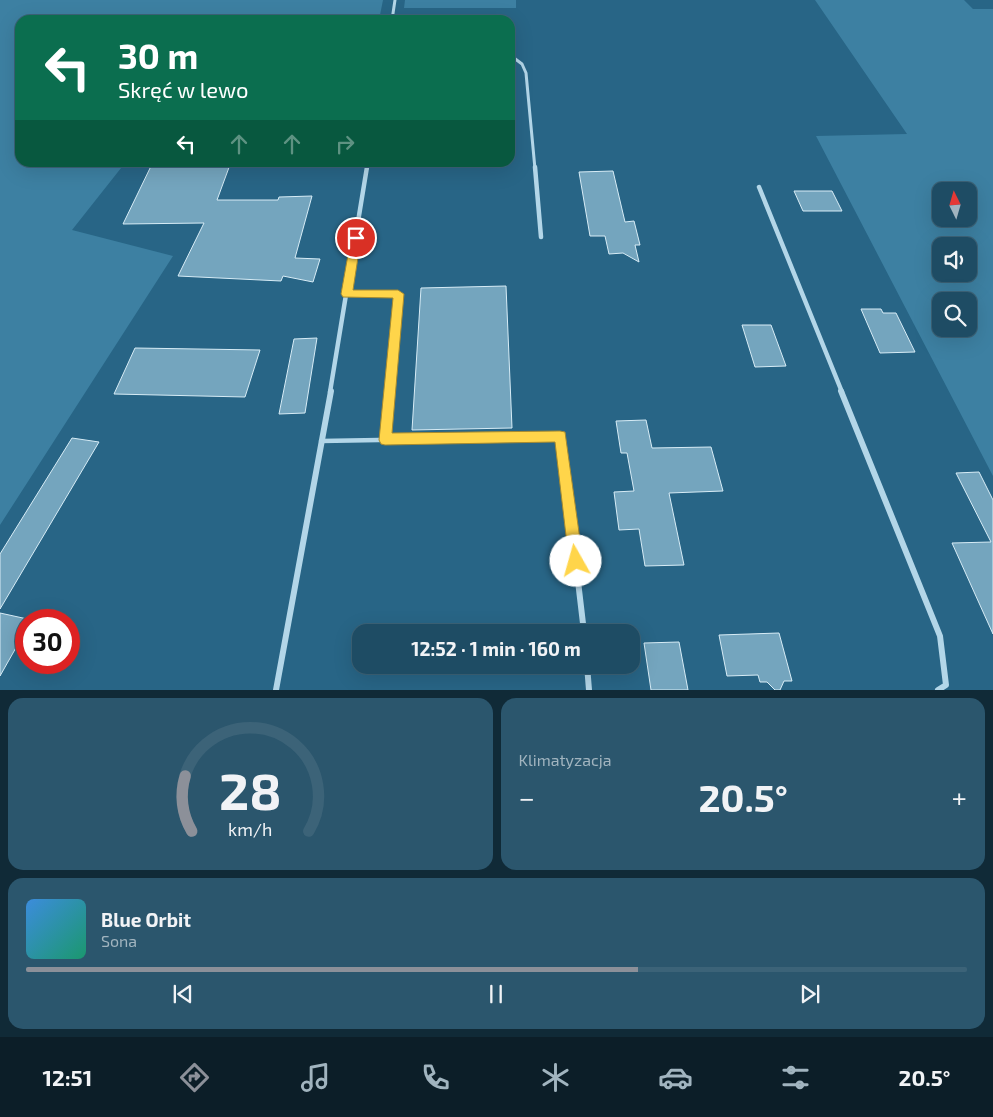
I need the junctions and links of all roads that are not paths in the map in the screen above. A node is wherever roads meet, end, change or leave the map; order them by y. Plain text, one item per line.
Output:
1 (395, 0) edge
2 (393, 15) edge
3 (515, 59) edge
4 (367, 167) edge
5 (759, 187) dead end
6 (541, 237) dead end
7 (347, 294) junction
8 (560, 436) joint
9 (385, 440) junction
10 (321, 441) junction
11 (583, 624) edge
12 (588, 674) edge
13 (276, 690) edge
14 (589, 690) edge
15 (938, 690) edge

1 - 2 street
3 - 6 street
4 - 7 street
5 - 15 street
7 - 9 lane
7 - 10 street
8 - 9 lane
8 - 11 street
9 - 10 lane
10 - 13 street
12 - 14 street

